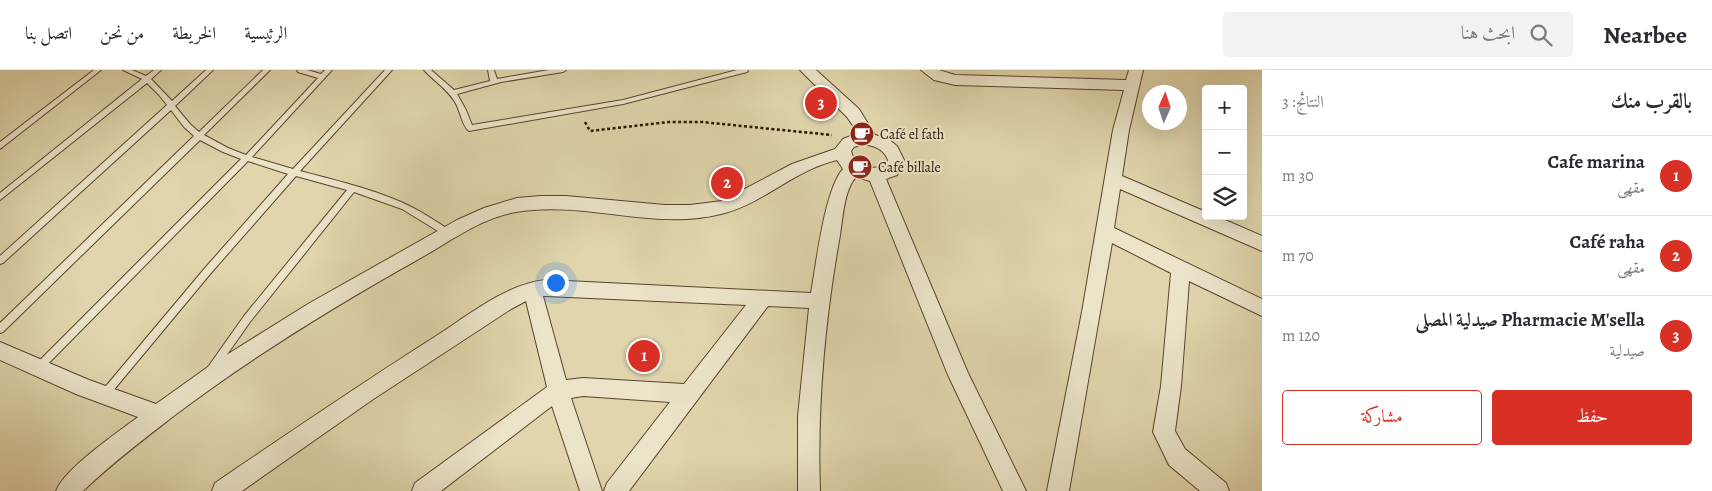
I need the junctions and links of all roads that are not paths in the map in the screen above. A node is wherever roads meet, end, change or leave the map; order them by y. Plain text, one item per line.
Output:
1 (98, 70) edge
2 (126, 70) edge
3 (158, 70) edge
4 (210, 70) edge
5 (267, 70) edge
6 (300, 70) edge
7 (329, 70) edge
8 (389, 70) edge
9 (427, 70) edge
10 (491, 70) edge
11 (563, 70) edge
12 (745, 70) edge
13 (807, 70) edge
14 (928, 70) edge
15 (553, 71) edge
16 (322, 77) junction
17 (1134, 77) edge
18 (147, 80) junction
19 (494, 82) junction
20 (453, 93) junction
21 (170, 106) junction
22 (199, 136) junction
23 (865, 138) junction
24 (0, 146) edge
25 (842, 153) junction
26 (248, 157) junction
27 (853, 170) junction
28 (295, 172) junction
29 (878, 176) junction
30 (1113, 179) junction
31 (352, 189) junction
32 (0, 197) edge
33 (1105, 232) junction
34 (449, 234) junction
35 (1262, 244) edge
36 (0, 261) edge
37 (1181, 269) junction
38 (532, 289) junction
39 (763, 298) junction
40 (820, 301) junction
41 (1262, 308) edge
42 (0, 329) edge
43 (0, 350) edge
44 (38, 368) junction
45 (206, 378) junction
46 (558, 391) junction
47 (689, 394) junction
48 (104, 395) junction
49 (158, 415) junction
50 (67, 491) edge
51 (223, 491) edge
52 (423, 491) edge
53 (592, 491) edge
54 (616, 491) edge
55 (809, 491) edge
56 (1015, 491) edge
57 (1058, 491) edge
58 (1218, 491) edge

1 - 24 lane
2 - 18 lane
3 - 18 lane
4 - 21 lane
5 - 22 lane
6 - 16 lane
7 - 16 lane
8 - 28 lane
9 - 20 lane
10 - 19 lane
11 - 15 lane
12 - 20 lane
13 - 23 street
14 - 17 street
15 - 19 lane
16 - 26 lane
17 - 30 street
18 - 21 lane
18 - 32 lane
19 - 20 lane
21 - 22 lane
21 - 36 lane
22 - 26 lane
22 - 42 lane
23 - 25 street
23 - 29 street
25 - 27 street
25 - 34 street
26 - 28 lane
26 - 44 lane
27 - 29 street
27 - 40 street
28 - 31 lane
28 - 48 lane
29 - 56 street
30 - 33 street
30 - 35 street
31 - 34 lane
31 - 45 lane
33 - 37 street
33 - 57 street
34 - 45 street
37 - 41 street
37 - 58 street
38 - 39 street
38 - 46 street
38 - 51 street
39 - 40 street
39 - 47 street
40 - 55 street
43 - 44 street
44 - 48 street
45 - 49 street
46 - 47 street
46 - 52 street
46 - 53 street
47 - 54 street
48 - 49 street
49 - 50 street

